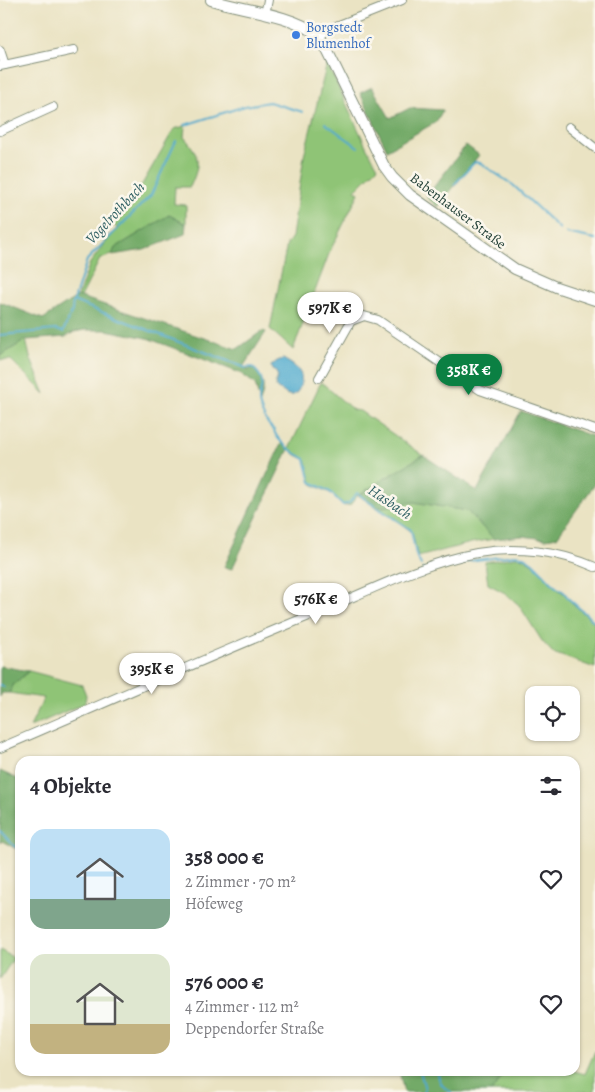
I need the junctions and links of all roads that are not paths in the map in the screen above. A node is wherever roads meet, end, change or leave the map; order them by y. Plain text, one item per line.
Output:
1 (211, 0) edge
2 (268, 0) edge
3 (402, 0) edge
4 (265, 14) junction
5 (319, 37) junction
6 (0, 50) edge
7 (74, 50) dead end
8 (2, 66) edge
9 (54, 107) dead end
10 (569, 127) dead end
11 (0, 132) edge
12 (595, 148) edge
13 (595, 300) edge
14 (320, 378) dead end
15 (595, 430) edge
16 (595, 567) edge
17 (0, 748) edge

1 - 4 main road, Babenhauser Straße
2 - 4 street
3 - 5 street
4 - 5 main road, Babenhauser Straße
5 - 13 main road, Babenhauser Straße
6 - 8 street
7 - 8 street
9 - 11 street
10 - 12 street
14 - 15 street
16 - 17 street

